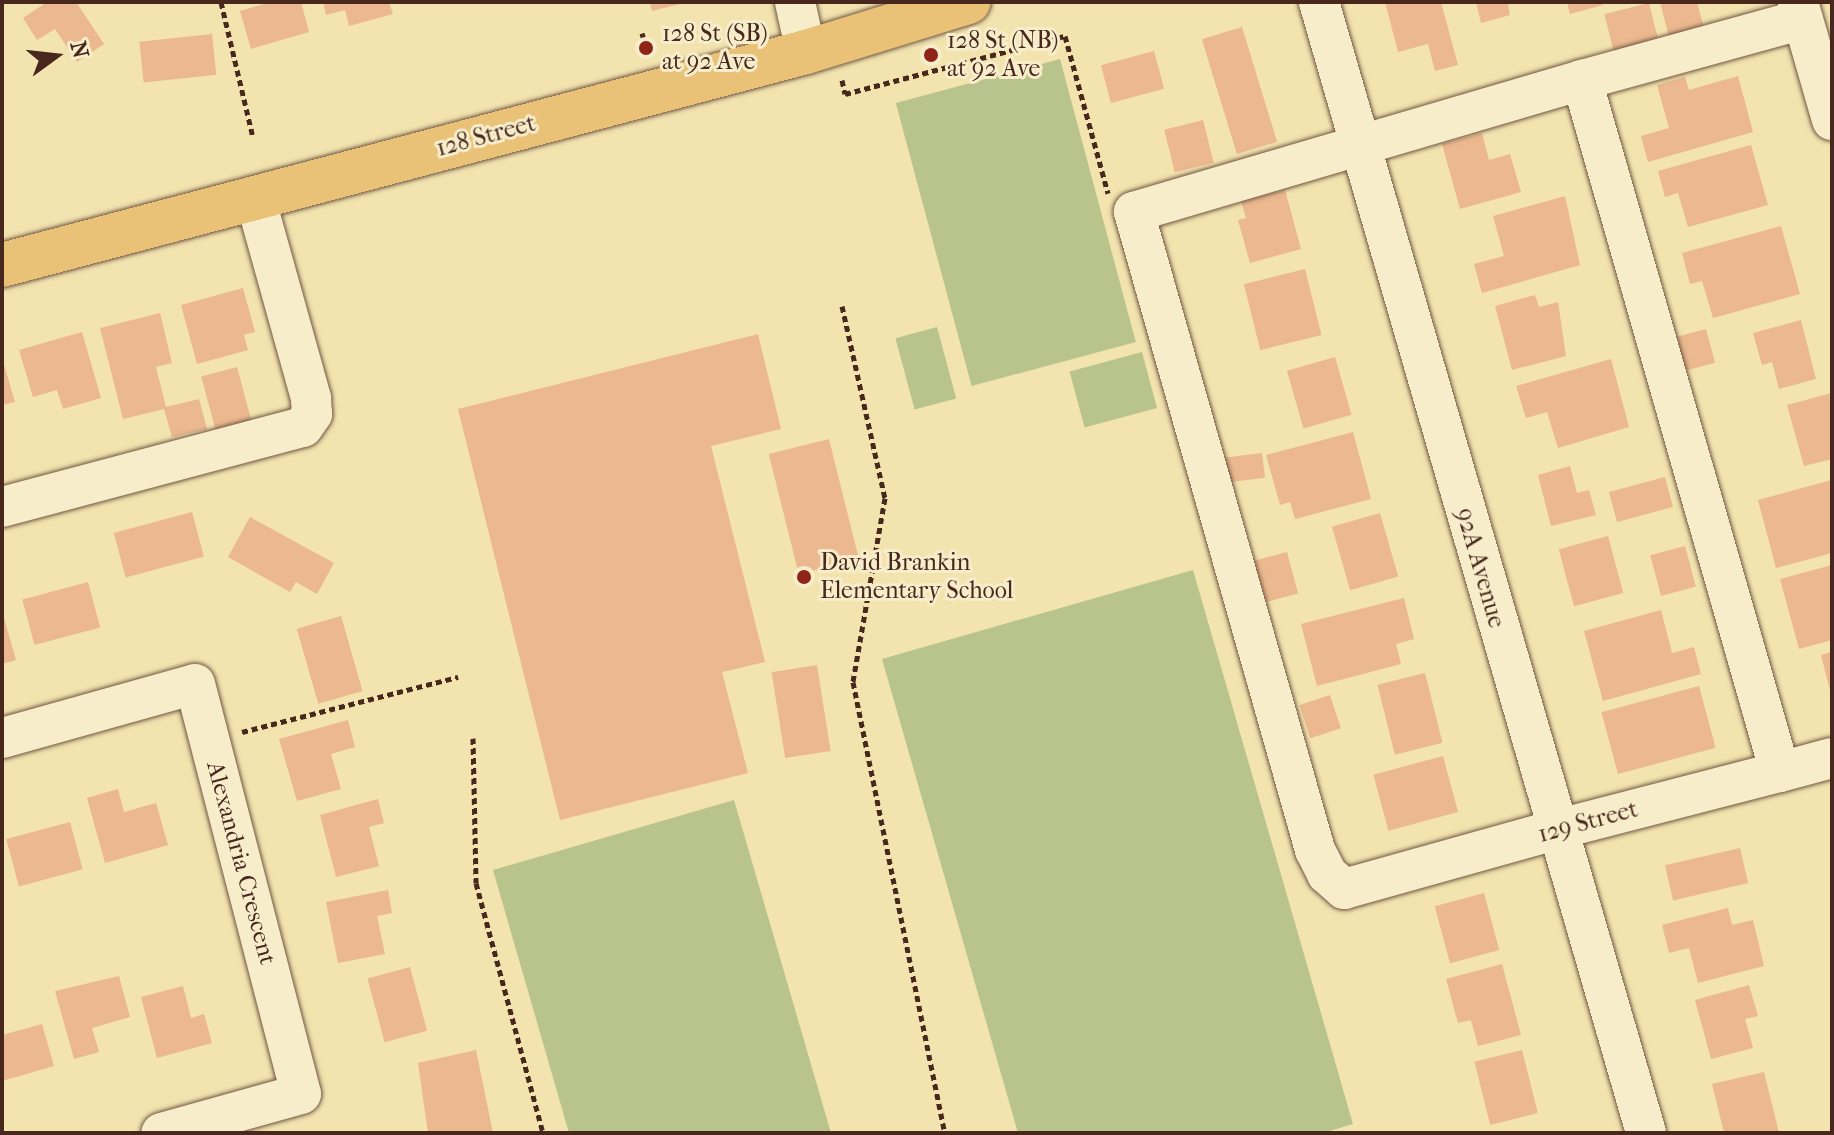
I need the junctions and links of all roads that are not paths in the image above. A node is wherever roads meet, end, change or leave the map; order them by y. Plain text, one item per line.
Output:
1 (795, 2) edge
2 (969, 2) edge
3 (1319, 2) edge
4 (1801, 11) edge
5 (806, 52) junction
6 (1582, 80) junction
7 (1832, 120) edge
8 (1360, 145) junction
9 (255, 198) junction
10 (2, 265) edge
11 (2, 507) edge
12 (2, 738) edge
13 (1832, 758) edge
14 (1780, 772) junction
15 (1555, 830) junction
16 (161, 1133) edge
17 (1646, 1133) edge

1 - 5 street
2 - 5 main road, 128 Street
3 - 8 street, 92A Avenue
4 - 6 street
4 - 7 street
5 - 9 main road, 128 Street
6 - 8 street
6 - 14 street
8 - 15 street, 92A Avenue
8 - 15 street, 129 Street
9 - 10 main road, 128 Street
9 - 11 street
12 - 16 street, Alexandria Crescent
13 - 14 street, 129 Street
14 - 15 street, 129 Street
15 - 17 street, 92A Avenue

